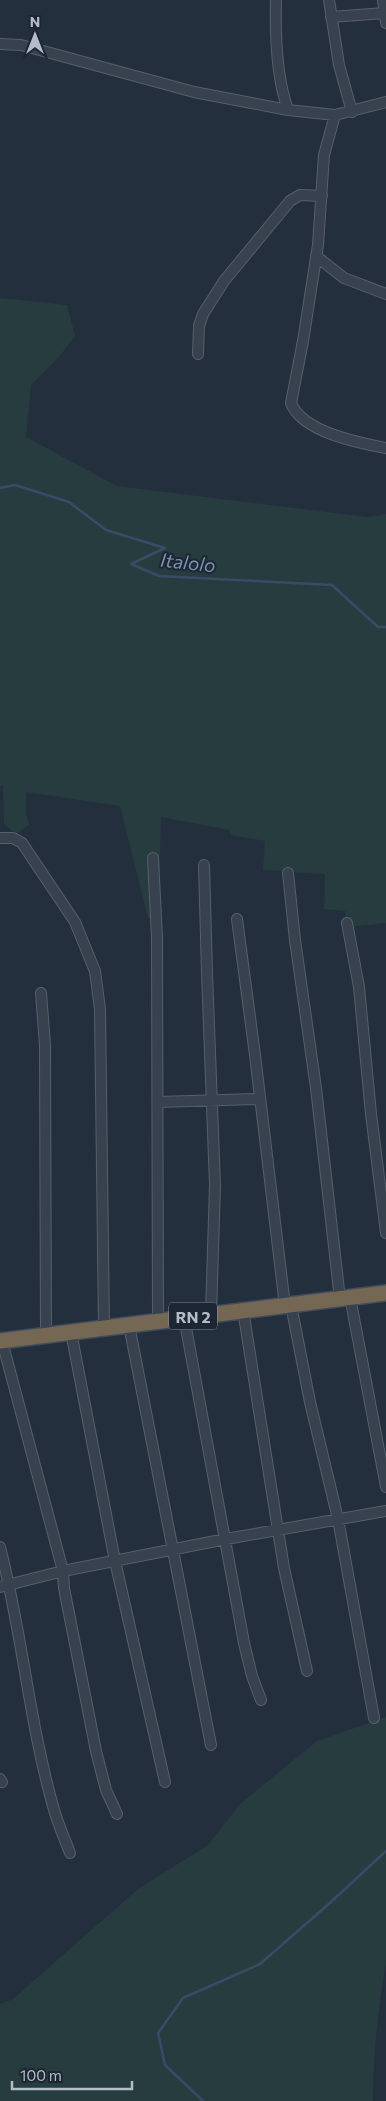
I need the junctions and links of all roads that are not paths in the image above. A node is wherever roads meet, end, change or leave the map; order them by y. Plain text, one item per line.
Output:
1 (276, 0) edge
2 (328, 0) edge
3 (383, 0) edge
4 (331, 16) junction
5 (385, 18) edge
6 (0, 44) edge
7 (386, 102) edge
8 (288, 110) junction
9 (352, 112) junction
10 (335, 116) junction
11 (322, 196) junction
12 (316, 256) junction
13 (386, 294) edge
14 (198, 354) dead end
15 (386, 448) edge
16 (0, 838) edge
17 (153, 858) dead end
18 (204, 865) dead end
19 (288, 873) dead end
20 (237, 919) dead end
21 (347, 923) dead end
22 (41, 993) dead end
23 (260, 1099) junction
24 (213, 1101) junction
25 (158, 1102) junction
26 (386, 1233) edge
27 (386, 1293) edge
28 (345, 1298) junction
29 (288, 1305) junction
30 (243, 1310) junction
31 (211, 1314) junction
32 (184, 1317) junction
33 (158, 1320) junction
34 (129, 1325) junction
35 (104, 1328) junction
36 (71, 1332) junction
37 (46, 1334) junction
38 (1, 1341) edge
39 (386, 1487) edge
40 (386, 1511) edge
41 (338, 1519) junction
42 (279, 1531) junction
43 (226, 1539) junction
44 (0, 1547) edge
45 (172, 1550) junction
46 (115, 1562) junction
47 (63, 1571) junction
48 (5, 1586) edge
49 (308, 1671) dead end
50 (261, 1700) dead end
51 (374, 1718) dead end
52 (211, 1745) dead end
53 (166, 1782) dead end
54 (117, 1814) dead end
55 (70, 1853) dead end

1 - 8 street
2 - 4 street
3 - 5 street
4 - 5 street
4 - 9 street
6 - 8 street
7 - 9 street
8 - 10 street
9 - 10 street
10 - 11 street
11 - 12 street
11 - 14 street
12 - 13 street
12 - 15 street
16 - 35 street
17 - 25 street
18 - 24 street
19 - 28 street
20 - 23 street
21 - 26 street
22 - 37 street
23 - 24 street
23 - 29 street
24 - 25 street
24 - 31 street
25 - 33 street
27 - 28 highway, RN 2
28 - 29 highway, RN 2
28 - 39 street
29 - 30 highway, RN 2
29 - 41 street
30 - 31 highway, RN 2
30 - 42 street
31 - 32 highway, RN 2
32 - 33 highway, RN 2
32 - 43 street
33 - 34 highway, RN 2
34 - 35 highway, RN 2
34 - 45 street
35 - 36 highway, RN 2
36 - 37 highway, RN 2
36 - 46 street
37 - 38 highway, RN 2
38 - 47 street
40 - 41 street
41 - 42 street
41 - 51 street
42 - 43 street
42 - 49 street
43 - 45 street
43 - 50 street
44 - 48 street
45 - 46 street
45 - 52 street
46 - 47 street
46 - 53 street
47 - 48 street
47 - 54 street
48 - 55 street

